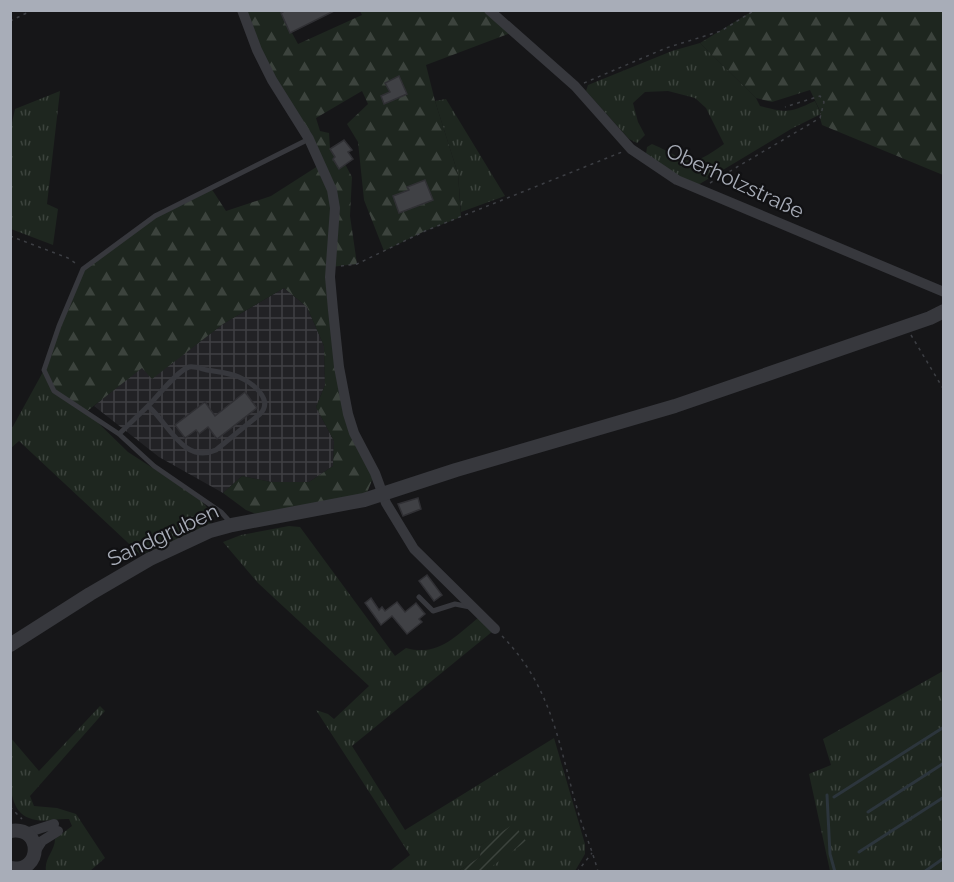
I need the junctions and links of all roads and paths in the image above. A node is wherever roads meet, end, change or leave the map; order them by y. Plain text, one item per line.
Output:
1 (33, 10) edge
2 (242, 10) edge
3 (489, 10) edge
4 (755, 10) edge
5 (10, 21) edge
6 (575, 86) junction
7 (785, 108) dead end
8 (309, 139) junction
9 (631, 149) junction
10 (699, 190) junction
11 (10, 236) edge
12 (83, 269) junction
13 (331, 272) junction
14 (944, 292) edge
15 (944, 311) edge
16 (905, 327) junction
17 (944, 390) edge
18 (148, 406) junction
19 (119, 434) junction
20 (383, 494) junction
21 (232, 525) junction
22 (419, 597) dead end
23 (472, 607) junction
24 (495, 629) joint
25 (10, 645) edge
26 (10, 815) edge
27 (17, 826) edge
28 (592, 852) junction
29 (33, 860) edge
30 (14, 869) edge
31 (577, 872) edge
32 (598, 872) edge

1 - 5 path
2 - 8 street
3 - 6 street, Oberholzstraße
4 - 6 path
6 - 9 street, Oberholzstraße
7 - 10 path
8 - 12 lane
8 - 13 street
9 - 10 street, Oberholzstraße
9 - 13 path
10 - 14 street, Oberholzstraße
11 - 12 path
12 - 19 lane
13 - 20 street
15 - 16 street, Sandgruben
16 - 17 path
16 - 20 street, Sandgruben
18 - 18 lane
18 - 19 lane
19 - 21 lane
20 - 21 street, Sandgruben
20 - 23 street
21 - 25 street, Sandgruben
22 - 23 lane
23 - 24 street
24 - 28 path
26 - 27 path
27 - 29 street
27 - 29 street
28 - 31 path
28 - 32 path
29 - 30 street

